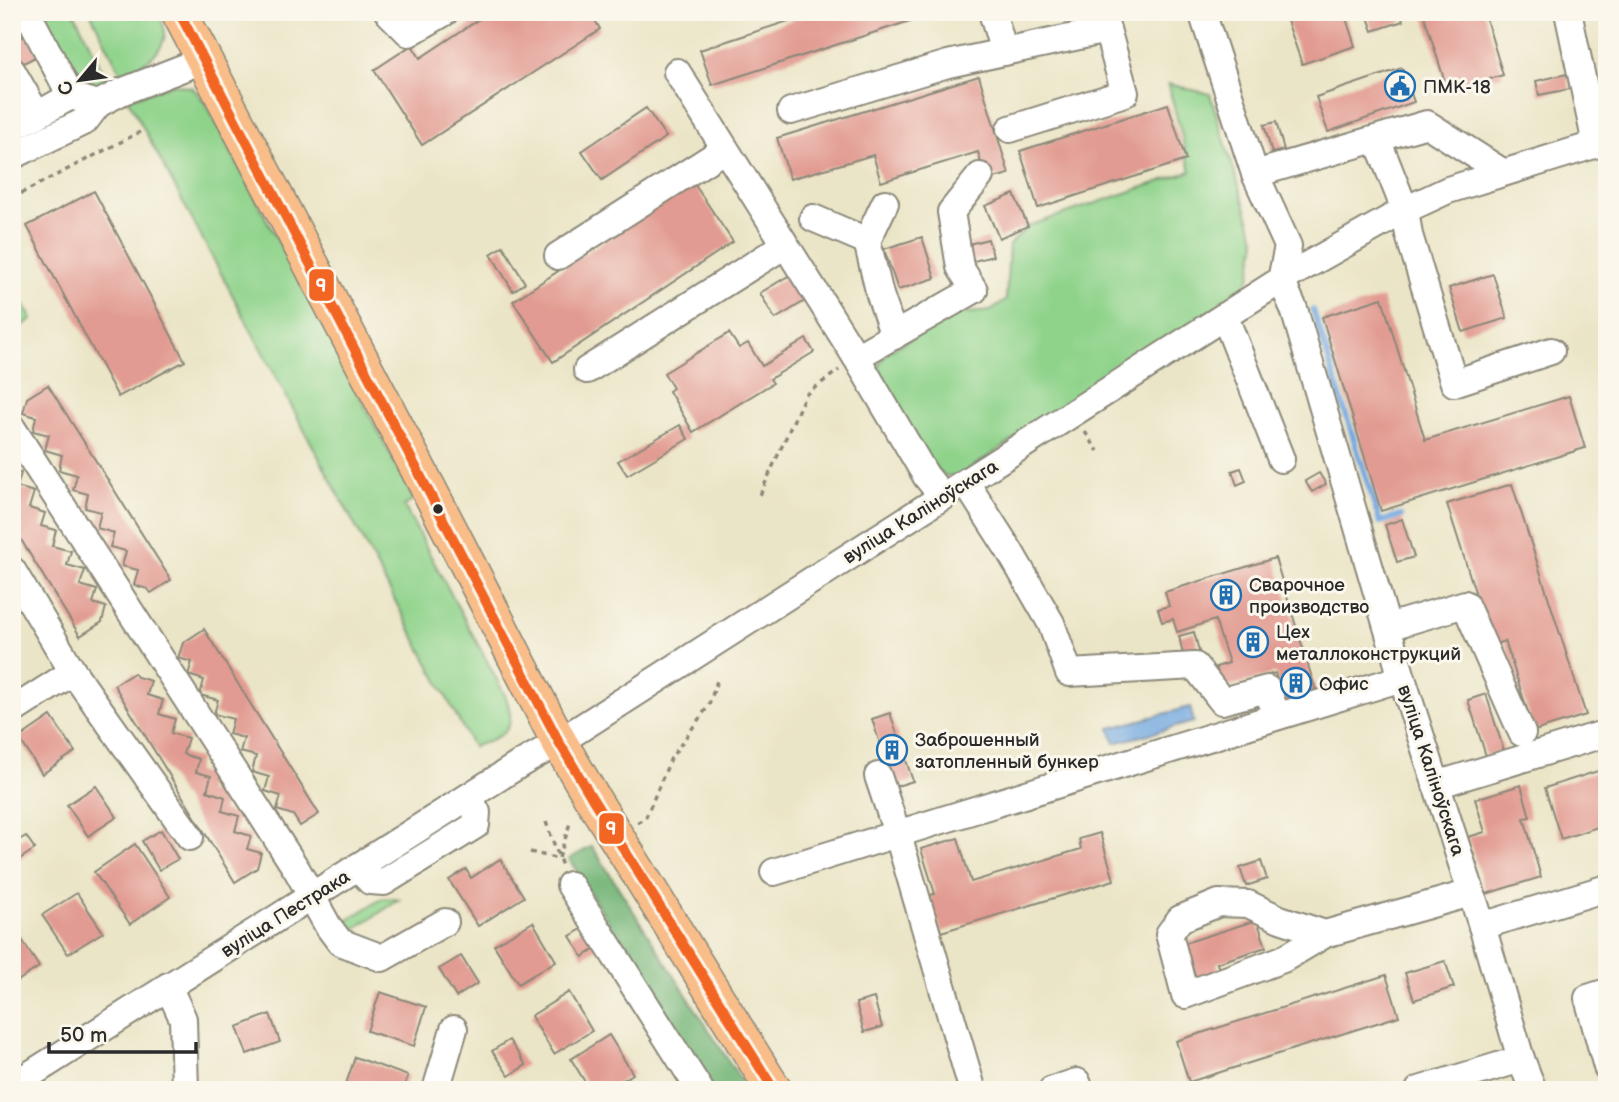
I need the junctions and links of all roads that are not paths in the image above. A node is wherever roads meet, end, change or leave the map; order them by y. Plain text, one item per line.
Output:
1 (27, 12) edge
2 (179, 12) edge
3 (388, 12) edge
4 (445, 12) edge
5 (992, 12) edge
6 (1202, 12) edge
7 (1568, 12) edge
8 (1104, 21) edge
9 (1004, 52) junction
10 (203, 60) junction
11 (12, 71) edge
12 (677, 72) dead end
13 (71, 96) junction
14 (98, 104) junction
15 (791, 111) dead end
16 (37, 115) junction
17 (12, 127) edge
18 (1010, 128) dead end
19 (1377, 139) junction
20 (1601, 142) edge
21 (725, 149) junction
22 (12, 156) edge
23 (1502, 172) junction
24 (1255, 174) junction
25 (980, 176) dead end
26 (885, 202) dead end
27 (1405, 210) junction
28 (813, 218) dead end
29 (867, 241) junction
30 (785, 245) junction
31 (558, 256) dead end
32 (1281, 280) junction
33 (1225, 317) junction
34 (894, 336) junction
35 (1551, 351) dead end
36 (856, 357) junction
37 (587, 370) dead end
38 (12, 428) edge
39 (1281, 459) dead end
40 (966, 483) junction
41 (943, 497) junction
42 (12, 570) edge
43 (1388, 627) junction
44 (73, 672) junction
45 (1402, 678) junction
46 (12, 711) edge
47 (1277, 716) junction
48 (1522, 733) dead end
49 (1607, 733) edge
50 (559, 742) junction
51 (878, 776) dead end
52 (1436, 785) junction
53 (897, 833) junction
54 (190, 836) dead end
55 (774, 872) dead end
56 (570, 886) dead end
57 (1607, 888) edge
58 (1471, 892) junction
59 (312, 896) junction
60 (445, 922) dead end
61 (1482, 926) junction
62 (1325, 934) junction
63 (168, 986) junction
64 (1607, 992) edge
65 (454, 1029) dead end
66 (1521, 1059) junction
67 (1607, 1066) edge
68 (12, 1086) edge
69 (972, 1088) dead end
70 (186, 1090) edge
71 (436, 1090) edge
72 (700, 1090) edge
73 (774, 1090) edge
74 (1052, 1090) edge
75 (1080, 1090) edge
76 (1419, 1090) edge
77 (1533, 1090) edge

1 - 13 street
2 - 10 main road
3 - 4 street
5 - 9 street
6 - 24 street
7 - 20 street
8 - 9 street
8 - 18 street
9 - 15 street
10 - 14 street
10 - 50 main road
11 - 16 street
12 - 21 street
13 - 14 street
13 - 16 street
14 - 22 street
16 - 17 street
19 - 23 street
19 - 24 street
19 - 27 street
20 - 23 street, вуліца Каліноўскага
21 - 30 street
21 - 31 street
23 - 27 street, вуліца Каліноўскага
24 - 32 street
25 - 34 street
26 - 29 street
27 - 32 street, вуліца Каліноўскага
27 - 35 street
28 - 29 street
29 - 34 street
30 - 36 street
30 - 37 street
32 - 33 street, вуліца Каліноўскага
32 - 43 street, вуліца Каліноўскага
33 - 39 street
33 - 40 street, вуліца Каліноўскага
34 - 36 street
36 - 41 street
38 - 59 street
40 - 41 street, вуліца Каліноўскага
40 - 47 street
41 - 50 street, вуліца Каліноўскага
42 - 44 street
43 - 45 street, вуліца Каліноўскага
43 - 48 street
44 - 46 street
44 - 54 street
45 - 47 street
45 - 52 street, вуліца Каліноўскага
47 - 53 street
49 - 52 street
50 - 59 street, вуліца Пестрака
50 - 73 main road
51 - 53 street
52 - 58 street, вуліца Каліноўскага
53 - 55 street
53 - 69 street
56 - 72 street
57 - 61 street
58 - 61 street, вуліца Каліноўскага
58 - 62 street
59 - 60 street
59 - 63 street, вуліца Пестрака
61 - 66 street, вуліца Каліноўскага
62 - 62 street
63 - 68 street, вуліца Пестрака
63 - 70 street
64 - 67 street
65 - 71 street
66 - 76 street
66 - 77 street, вуліца Каліноўскага
74 - 75 street

